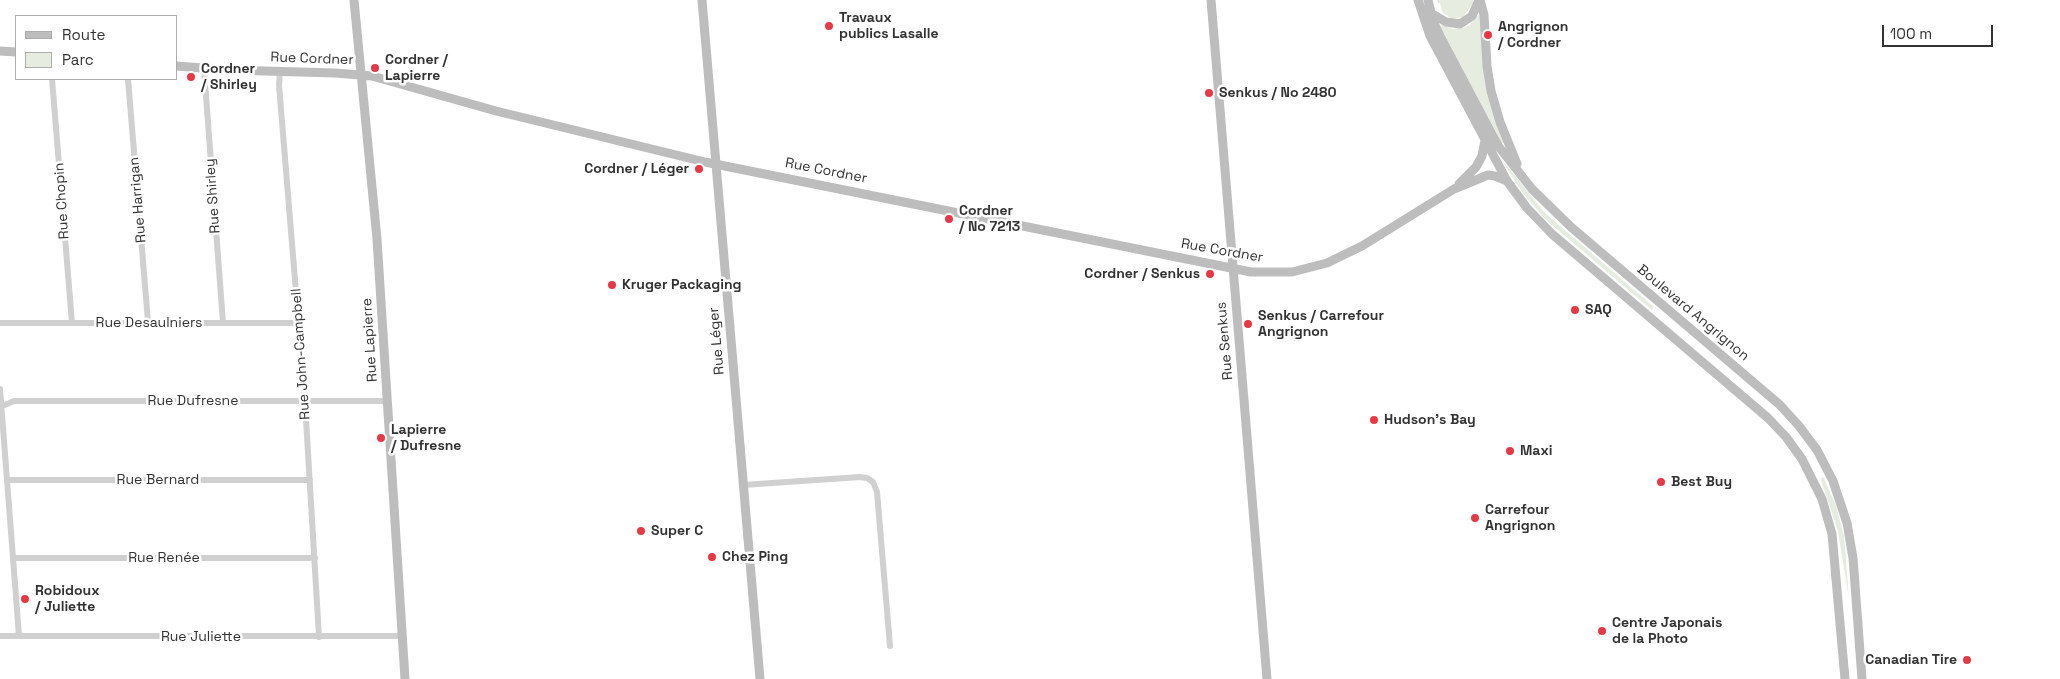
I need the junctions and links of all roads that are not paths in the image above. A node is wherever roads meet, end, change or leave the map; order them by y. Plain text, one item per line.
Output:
1 (354, 0) edge
2 (702, 0) edge
3 (1211, 0) edge
4 (1418, 0) edge
5 (1428, 0) edge
6 (1480, 0) edge
7 (1431, 13) junction
8 (0, 50) edge
9 (15, 52) edge
10 (178, 66) edge
11 (204, 69) junction
12 (280, 72) junction
13 (361, 74) junction
14 (52, 80) edge
15 (128, 80) edge
16 (1485, 140) junction
17 (716, 164) junction
18 (1522, 176) junction
19 (1507, 181) junction
20 (1454, 189) junction
21 (1234, 270) junction
22 (148, 322) junction
23 (0, 323) edge
24 (72, 323) junction
25 (223, 323) junction
26 (299, 323) junction
27 (0, 389) edge
28 (387, 401) junction
29 (305, 402) junction
30 (1, 406) edge
31 (6, 480) junction
32 (310, 480) junction
33 (744, 485) junction
34 (13, 558) junction
35 (315, 558) junction
36 (0, 636) edge
37 (19, 636) junction
38 (402, 636) junction
39 (319, 637) junction
40 (890, 646) dead end
41 (405, 679) edge
42 (760, 679) edge
43 (1267, 679) edge
44 (1845, 679) edge
45 (1862, 679) edge

1 - 13 street, Rue Lapierre
2 - 17 street, Rue Léger
3 - 21 street, Rue Senkus
4 - 16 street
5 - 7 street, Boulevard Angrignon
6 - 7 street
6 - 18 street
7 - 18 street, Boulevard Angrignon
8 - 9 street
10 - 11 street, Rue Cordner
11 - 12 street, Rue Cordner
11 - 25 street, Rue Shirley
12 - 13 street, Rue Cordner
12 - 26 street, Rue John-Campbell
13 - 17 street, Rue Cordner
13 - 28 street, Rue Lapierre
14 - 24 street, Rue Chopin
15 - 22 street, Rue Harrigan
16 - 19 street
16 - 20 street
17 - 21 street, Rue Cordner
17 - 33 street, Rue Léger
18 - 45 street, Boulevard Angrignon
19 - 20 street
19 - 44 street
20 - 21 street, Rue Cordner
21 - 43 street, Rue Senkus
22 - 24 street, Rue Desaulniers
22 - 25 street, Rue Desaulniers
23 - 24 street, Rue Desaulniers
25 - 26 street, Rue Desaulniers
26 - 29 street, Rue John-Campbell
27 - 30 street
28 - 29 street, Rue Dufresne
28 - 38 street, Rue Lapierre
29 - 30 street, Rue Dufresne
29 - 32 street, Rue John-Campbell
30 - 31 street
31 - 32 street, Rue Bernard
31 - 34 street
32 - 35 street, Rue John-Campbell
33 - 40 street
33 - 42 street, Rue Léger
34 - 35 street, Rue Renée
34 - 37 street
35 - 39 street, Rue John-Campbell
36 - 37 street, Rue Juliette
37 - 39 street, Rue Juliette
38 - 39 street, Rue Juliette
38 - 41 street, Rue Lapierre

